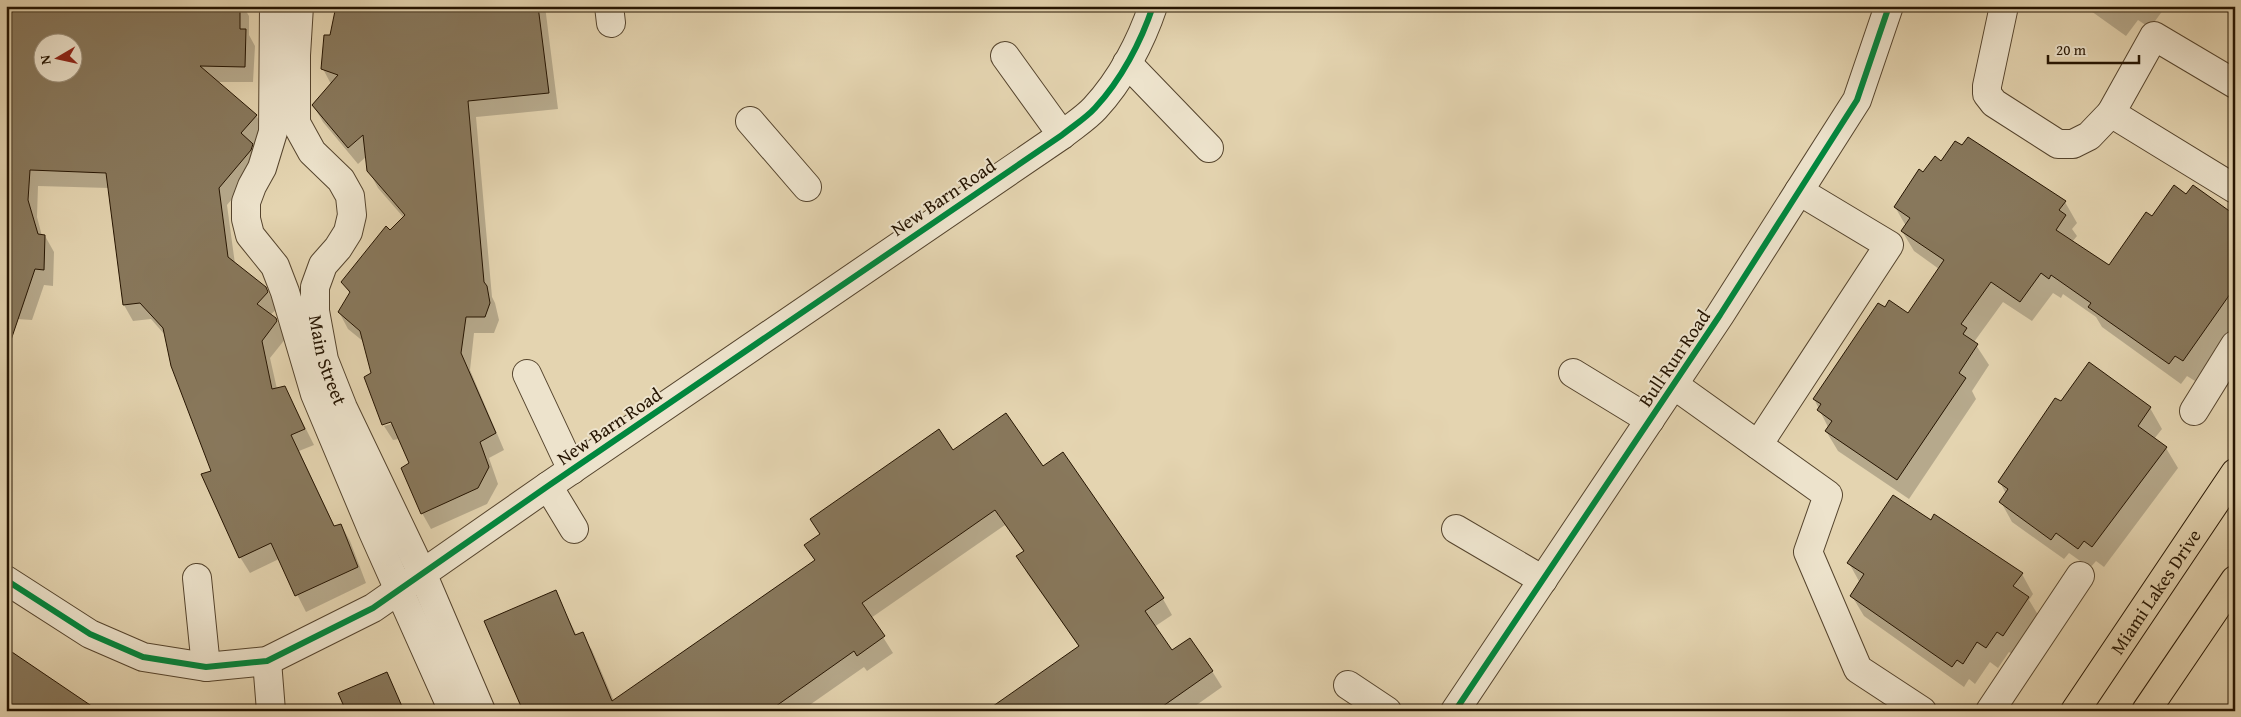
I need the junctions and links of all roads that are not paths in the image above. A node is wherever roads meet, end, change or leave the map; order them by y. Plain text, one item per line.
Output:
1 (274, 6) edge
2 (299, 6) edge
3 (1153, 6) edge
4 (1889, 6) edge
5 (2004, 6) edge
6 (1006, 56) dead end
7 (1127, 63) junction
8 (2235, 84) edge
9 (2111, 113) junction
10 (750, 121) dead end
11 (1062, 134) junction
12 (1208, 148) dead end
13 (807, 187) dead end
14 (2235, 190) edge
15 (1799, 191) junction
16 (2235, 345) edge
17 (1573, 373) dead end
18 (527, 374) dead end
19 (1674, 385) junction
20 (2194, 411) dead end
21 (1650, 420) junction
22 (1758, 445) junction
23 (572, 470) junction
24 (2235, 473) edge
25 (548, 486) junction
26 (1456, 529) dead end
27 (574, 530) dead end
28 (422, 573) junction
29 (2080, 576) dead end
30 (197, 578) dead end
31 (6, 580) edge
32 (1543, 580) junction
33 (2235, 580) edge
34 (399, 590) junction
35 (267, 661) junction
36 (206, 667) junction
37 (1348, 685) dead end
38 (271, 711) edge
39 (454, 711) edge
40 (481, 711) edge
41 (1387, 711) edge
42 (1454, 711) edge
43 (1922, 711) edge
44 (1990, 711) edge
45 (2075, 711) edge
46 (2146, 711) edge

1 - 34 street, Main Street
2 - 28 street, Main Street
3 - 7 street, New Barn Road
4 - 15 street, Bull Run Road
5 - 9 street
6 - 11 street
7 - 11 street, New Barn Road
7 - 12 street
8 - 9 street
9 - 14 street
10 - 13 street
11 - 23 street, New Barn Road
15 - 19 street, Bull Run Road
15 - 22 street
16 - 20 street
17 - 21 street
18 - 23 street
19 - 21 street, Bull Run Road
19 - 22 street
21 - 32 street, Bull Run Road
22 - 43 street
23 - 25 street, New Barn Road
24 - 45 main road, Miami Lakes Drive
25 - 27 street
25 - 28 street, New Barn Road
26 - 32 street
28 - 34 street, New Barn Road
28 - 40 street, Main Street
29 - 44 street
30 - 36 street
31 - 36 street, New Barn Road
32 - 42 street, Bull Run Road
33 - 46 main road
34 - 35 street, New Barn Road
34 - 39 street, Main Street
35 - 36 street, New Barn Road
35 - 38 street
37 - 41 street

